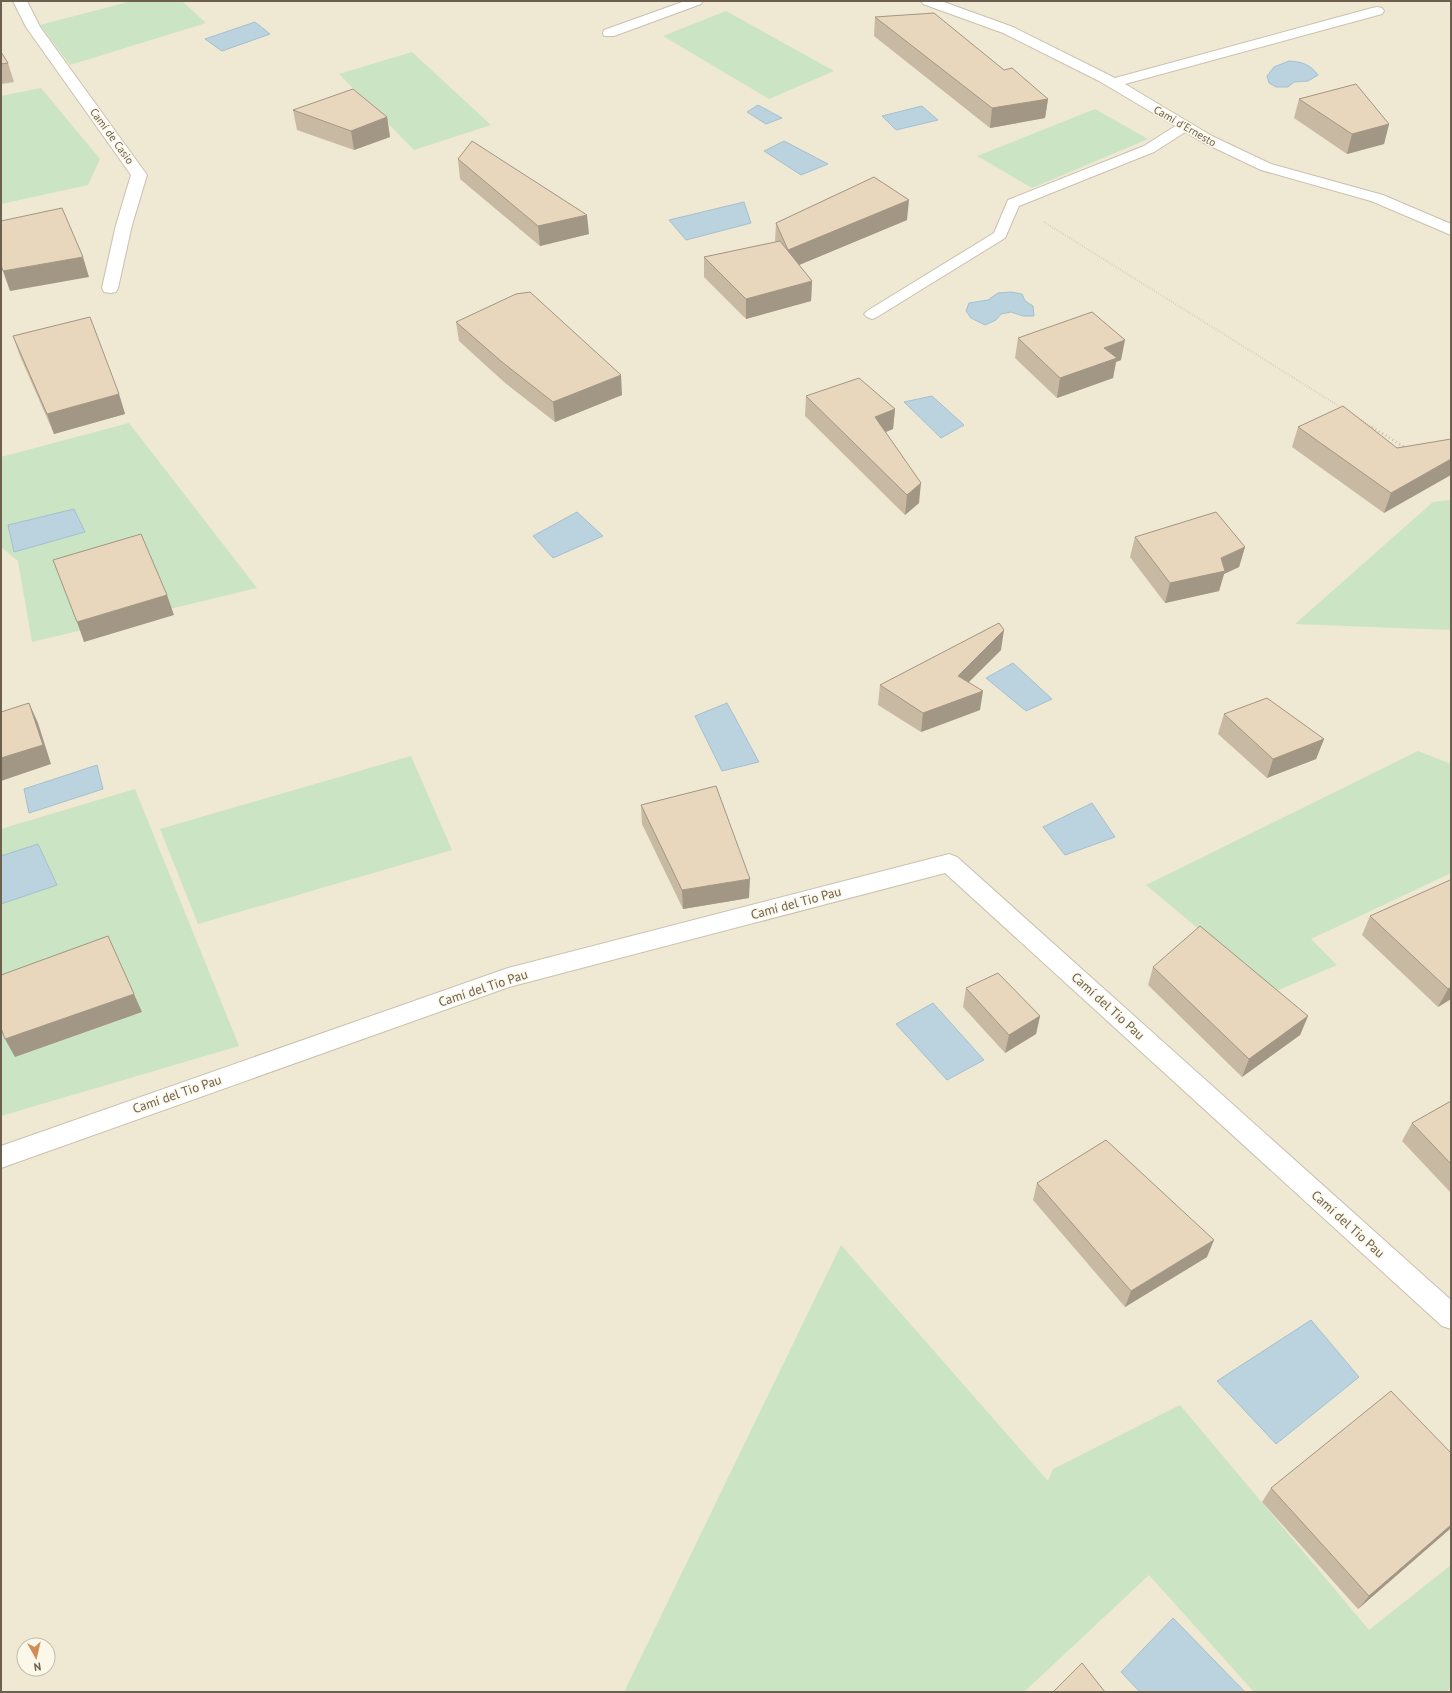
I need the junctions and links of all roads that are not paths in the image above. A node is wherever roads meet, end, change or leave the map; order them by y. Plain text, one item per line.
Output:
1 (20, 1) edge
2 (697, 1) edge
3 (928, 1) edge
4 (1377, 11) dead end
5 (609, 33) dead end
6 (1112, 83) junction
7 (1185, 126) junction
8 (1451, 230) edge
9 (110, 288) dead end
10 (872, 314) dead end
11 (1, 1157) edge
12 (1451, 1317) edge

1 - 9 street, Camí de Casio
2 - 5 lane
3 - 6 street, Camí d'Ernesto
4 - 6 street
6 - 7 street, Camí d'Ernesto
7 - 8 street, Camí d'Ernesto
7 - 10 lane
11 - 12 street, Camí del Tio Pau

